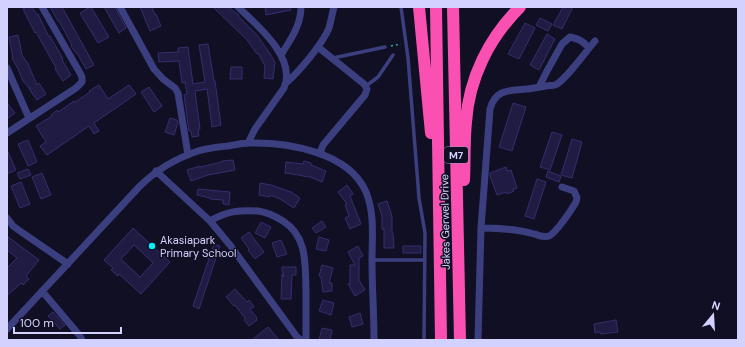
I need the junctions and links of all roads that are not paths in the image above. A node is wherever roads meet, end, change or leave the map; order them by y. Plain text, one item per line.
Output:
1 (42, 7) edge
2 (120, 7) edge
3 (238, 7) edge
4 (301, 7) edge
5 (334, 7) edge
6 (401, 7) edge
7 (419, 7) edge
8 (436, 7) edge
9 (453, 7) edge
10 (520, 7) edge
11 (595, 41) dead end
12 (318, 47) junction
13 (385, 47) road end
14 (589, 48) junction
15 (281, 55) junction
16 (393, 55) dead end
17 (332, 58) junction
18 (7, 68) edge
19 (286, 82) junction
20 (366, 86) junction
21 (539, 87) junction
22 (29, 118) junction
23 (7, 133) edge
24 (248, 143) junction
25 (320, 153) junction
26 (188, 155) junction
27 (156, 171) junction
28 (562, 187) dead end
29 (439, 198) junction
30 (7, 218) edge
31 (210, 221) junction
32 (481, 228) junction
33 (372, 260) junction
34 (425, 260) junction
35 (68, 264) junction
36 (42, 291) junction
37 (459, 303) junction
38 (7, 329) edge
39 (82, 340) edge
40 (301, 340) edge
41 (306, 340) edge
42 (374, 340) edge
43 (424, 340) edge
44 (441, 340) edge
45 (460, 340) edge
46 (478, 340) edge

1 - 22 street
2 - 26 street
3 - 15 street
4 - 15 street
5 - 12 street
6 - 34 lane
7 - 29 highway
8 - 29 highway, Jakes Gerwel Drive / M7
9 - 37 highway, Jakes Gerwel Drive / M7
10 - 37 highway
11 - 14 street
12 - 17 street
12 - 19 street
13 - 17 lane
14 - 21 street
14 - 21 street
15 - 19 street
16 - 20 lane
17 - 20 street
18 - 22 street
19 - 24 street
20 - 25 street
21 - 32 street
22 - 23 street
24 - 25 street
24 - 26 street
25 - 33 street
26 - 27 street
27 - 31 street
27 - 35 street
28 - 32 street
29 - 44 highway, Jakes Gerwel Drive / M7
30 - 35 street
31 - 40 street
31 - 41 street
32 - 46 street
33 - 34 lane
33 - 42 street
34 - 43 lane
35 - 36 street
36 - 38 street
36 - 39 street
37 - 45 highway, Jakes Gerwel Drive / M7

